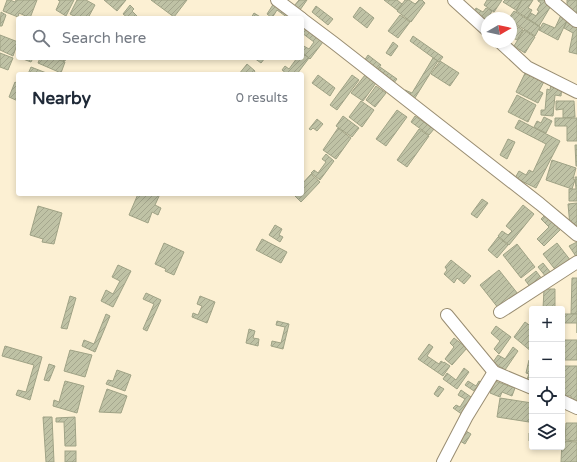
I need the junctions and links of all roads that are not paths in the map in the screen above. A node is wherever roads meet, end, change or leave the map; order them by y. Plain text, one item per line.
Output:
1 (277, 0) edge
2 (454, 0) edge
3 (551, 0) edge
4 (299, 16) edge
5 (304, 20) edge
6 (577, 20) edge
7 (481, 25) edge
8 (506, 48) edge
9 (577, 92) edge
10 (577, 235) edge
11 (577, 262) edge
12 (500, 312) dead end
13 (446, 315) dead end
14 (494, 372) junction
15 (529, 387) edge
16 (565, 402) edge
17 (577, 408) edge
18 (443, 462) edge

1 - 4 street
2 - 7 street
3 - 6 street
5 - 10 street
8 - 9 street
11 - 12 street
13 - 14 street
14 - 15 street
14 - 18 street
16 - 17 street

